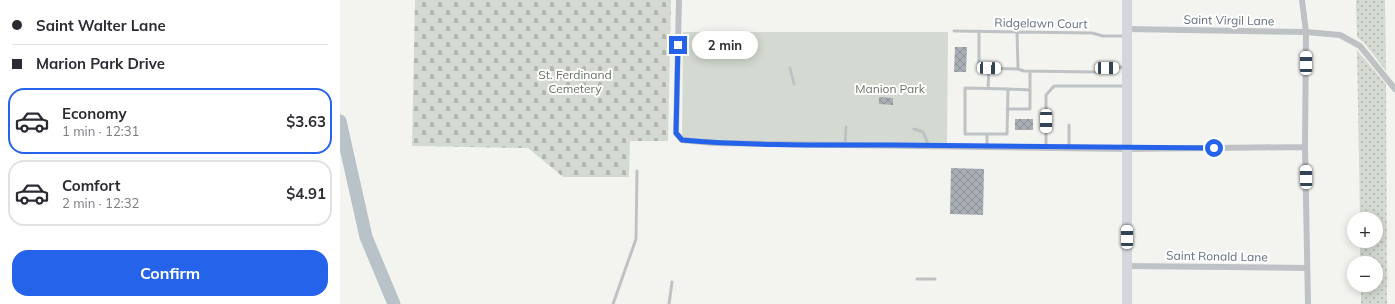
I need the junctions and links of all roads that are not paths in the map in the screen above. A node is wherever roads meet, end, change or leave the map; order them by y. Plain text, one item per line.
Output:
1 (679, 0) edge
2 (1127, 0) edge
3 (1302, 0) edge
4 (954, 32) dead end
5 (979, 32) junction
6 (1018, 32) junction
7 (1306, 32) junction
8 (1127, 33) junction
9 (1127, 67) junction
10 (790, 68) dead end
11 (989, 68) junction
12 (1018, 69) junction
13 (1030, 71) junction
14 (794, 84) dead end
15 (1127, 86) junction
16 (988, 89) junction
17 (1008, 89) junction
18 (1395, 89) edge
19 (1030, 90) junction
20 (1008, 109) junction
21 (1069, 124) dead end
22 (846, 127) dead end
23 (914, 129) dead end
24 (987, 134) junction
25 (845, 145) junction
26 (929, 146) junction
27 (987, 147) junction
28 (1305, 147) junction
29 (1046, 148) junction
30 (1069, 148) junction
31 (1128, 149) junction
32 (637, 171) dead end
33 (1127, 266) junction
34 (1307, 268) junction
35 (917, 279) dead end
36 (935, 280) dead end
37 (672, 282) dead end
38 (613, 304) edge
39 (669, 304) edge
40 (1127, 304) edge
41 (1308, 304) edge

1 - 25 street
2 - 8 main road
3 - 7 street
4 - 5 lane, Ridgelawn Court
5 - 6 lane, Ridgelawn Court
5 - 11 lane
6 - 8 lane, Ridgelawn Court
6 - 12 lane
7 - 8 street, Saint Virgil Lane
7 - 18 street, Saint Virgil Lane
7 - 28 street
8 - 9 main road
9 - 13 lane
9 - 15 main road
10 - 14 lane
11 - 12 lane
11 - 16 lane
12 - 13 lane
13 - 19 lane
15 - 29 lane
15 - 31 main road
16 - 17 lane
16 - 24 lane
17 - 19 lane
17 - 20 lane
19 - 20 lane
20 - 24 lane
21 - 30 lane
22 - 25 lane
23 - 26 lane
24 - 27 lane
25 - 26 street
26 - 27 street
27 - 29 street
28 - 31 street
28 - 34 street
29 - 30 street
30 - 31 street
31 - 33 main road
32 - 38 lane
33 - 34 street, Saint Ronald Lane
33 - 40 main road
34 - 41 street
35 - 36 lane
37 - 39 lane

